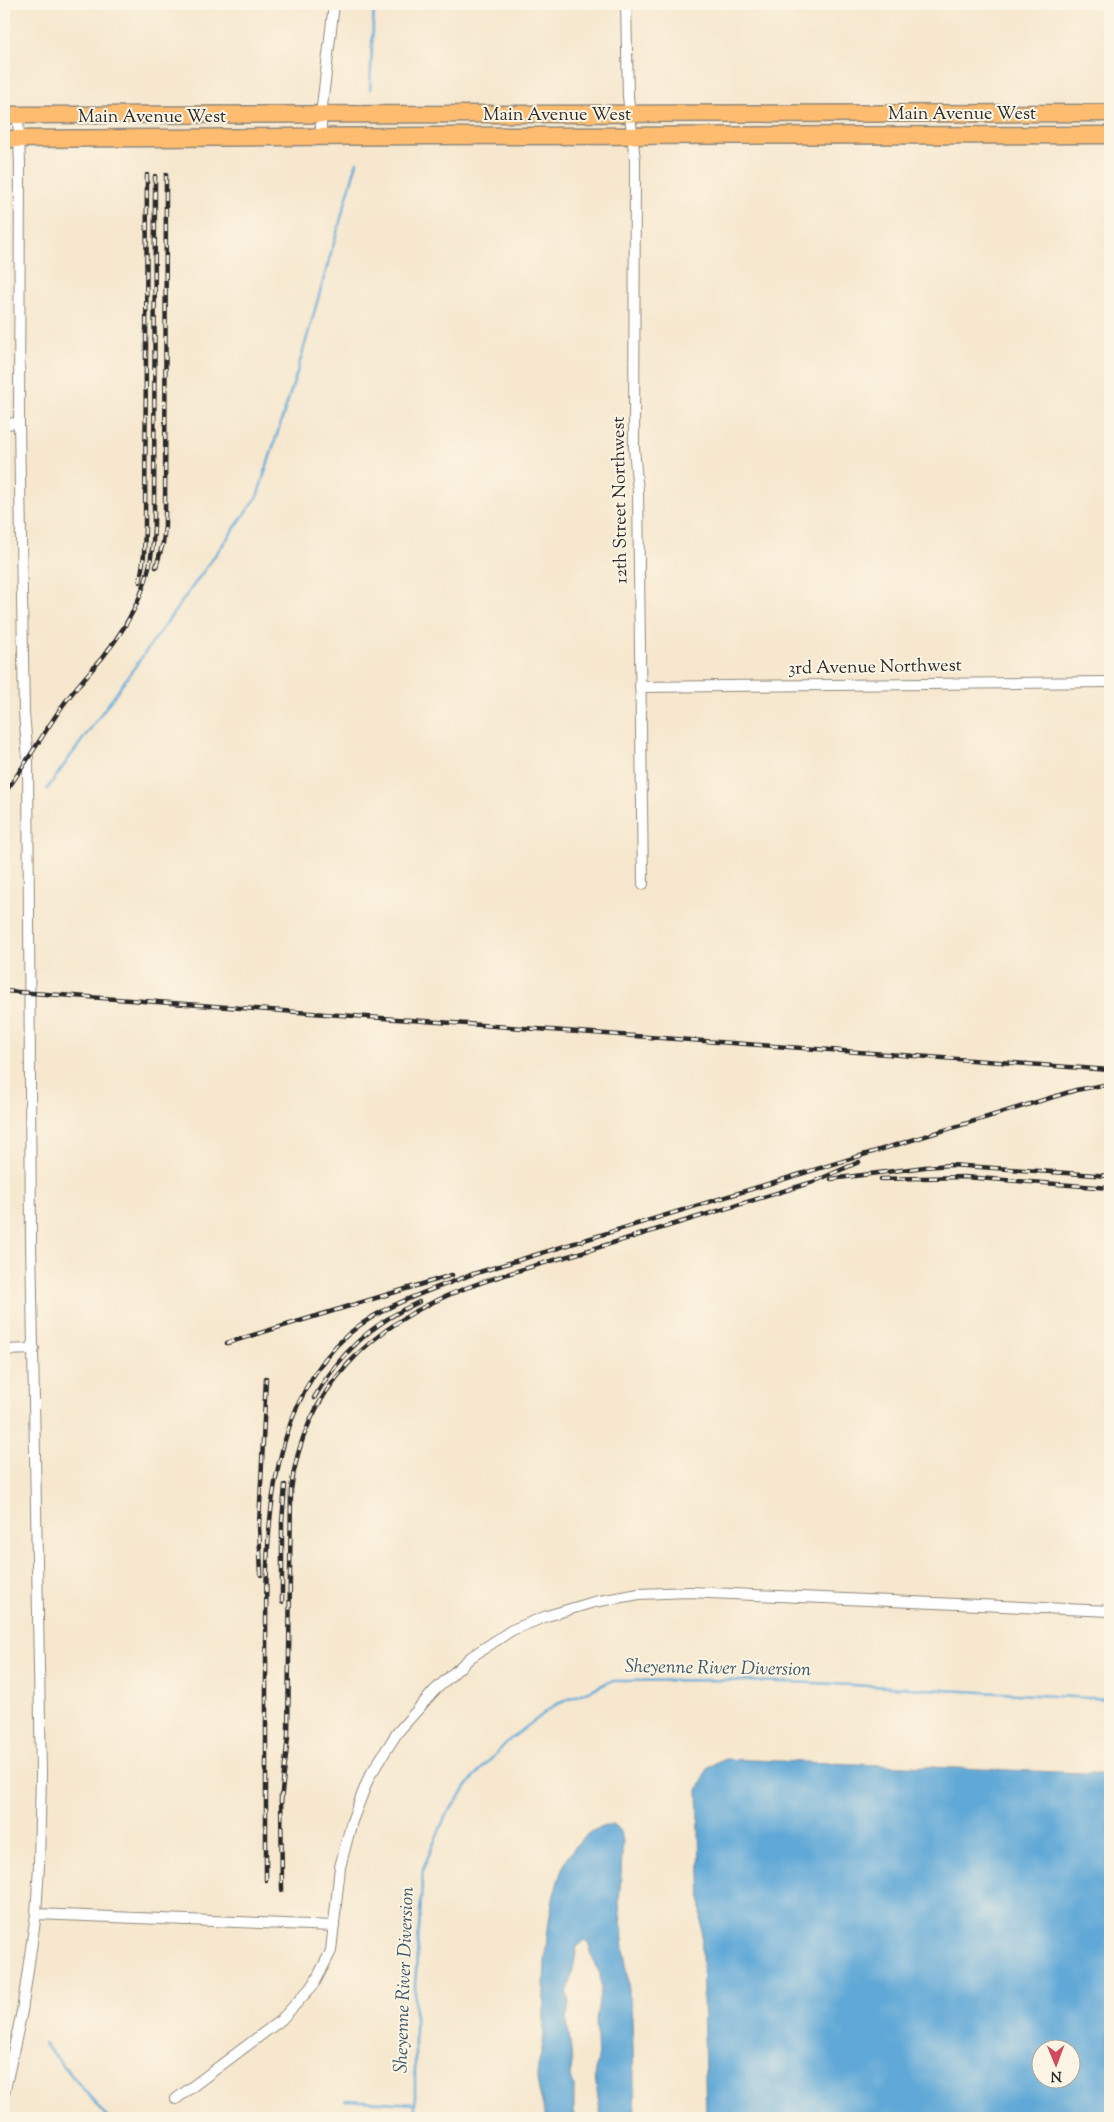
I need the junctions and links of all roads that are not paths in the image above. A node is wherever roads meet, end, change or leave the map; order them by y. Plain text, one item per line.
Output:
1 (334, 4) edge
2 (626, 4) edge
3 (1110, 113) edge
4 (631, 114) junction
5 (11, 115) edge
6 (321, 115) junction
7 (1110, 135) edge
8 (633, 136) junction
9 (320, 138) junction
10 (11, 139) edge
11 (19, 423) junction
12 (4, 424) edge
13 (1110, 682) edge
14 (640, 687) junction
15 (643, 884) dead end
16 (34, 1349) junction
17 (4, 1350) edge
18 (1110, 1611) edge
19 (36, 1914) junction
20 (334, 1926) junction
21 (4, 2094) edge
22 (176, 2098) dead end

1 - 6 street
2 - 4 street, 12th Street Northwest
3 - 4 main road, Main Avenue West
4 - 6 main road, Main Avenue West
4 - 8 street, 12th Street Northwest
5 - 6 main road, Main Avenue West
5 - 10 street
6 - 9 street
7 - 8 main road, Main Avenue West
8 - 9 main road, Main Avenue West
8 - 14 street, 12th Street Northwest
9 - 10 main road, Main Avenue West
10 - 11 street
11 - 12 street
11 - 16 street
13 - 14 street, 3rd Avenue Northwest
14 - 15 street, 12th Street Northwest
16 - 17 street
16 - 19 street
18 - 20 street
19 - 20 street
19 - 21 street
20 - 22 street

